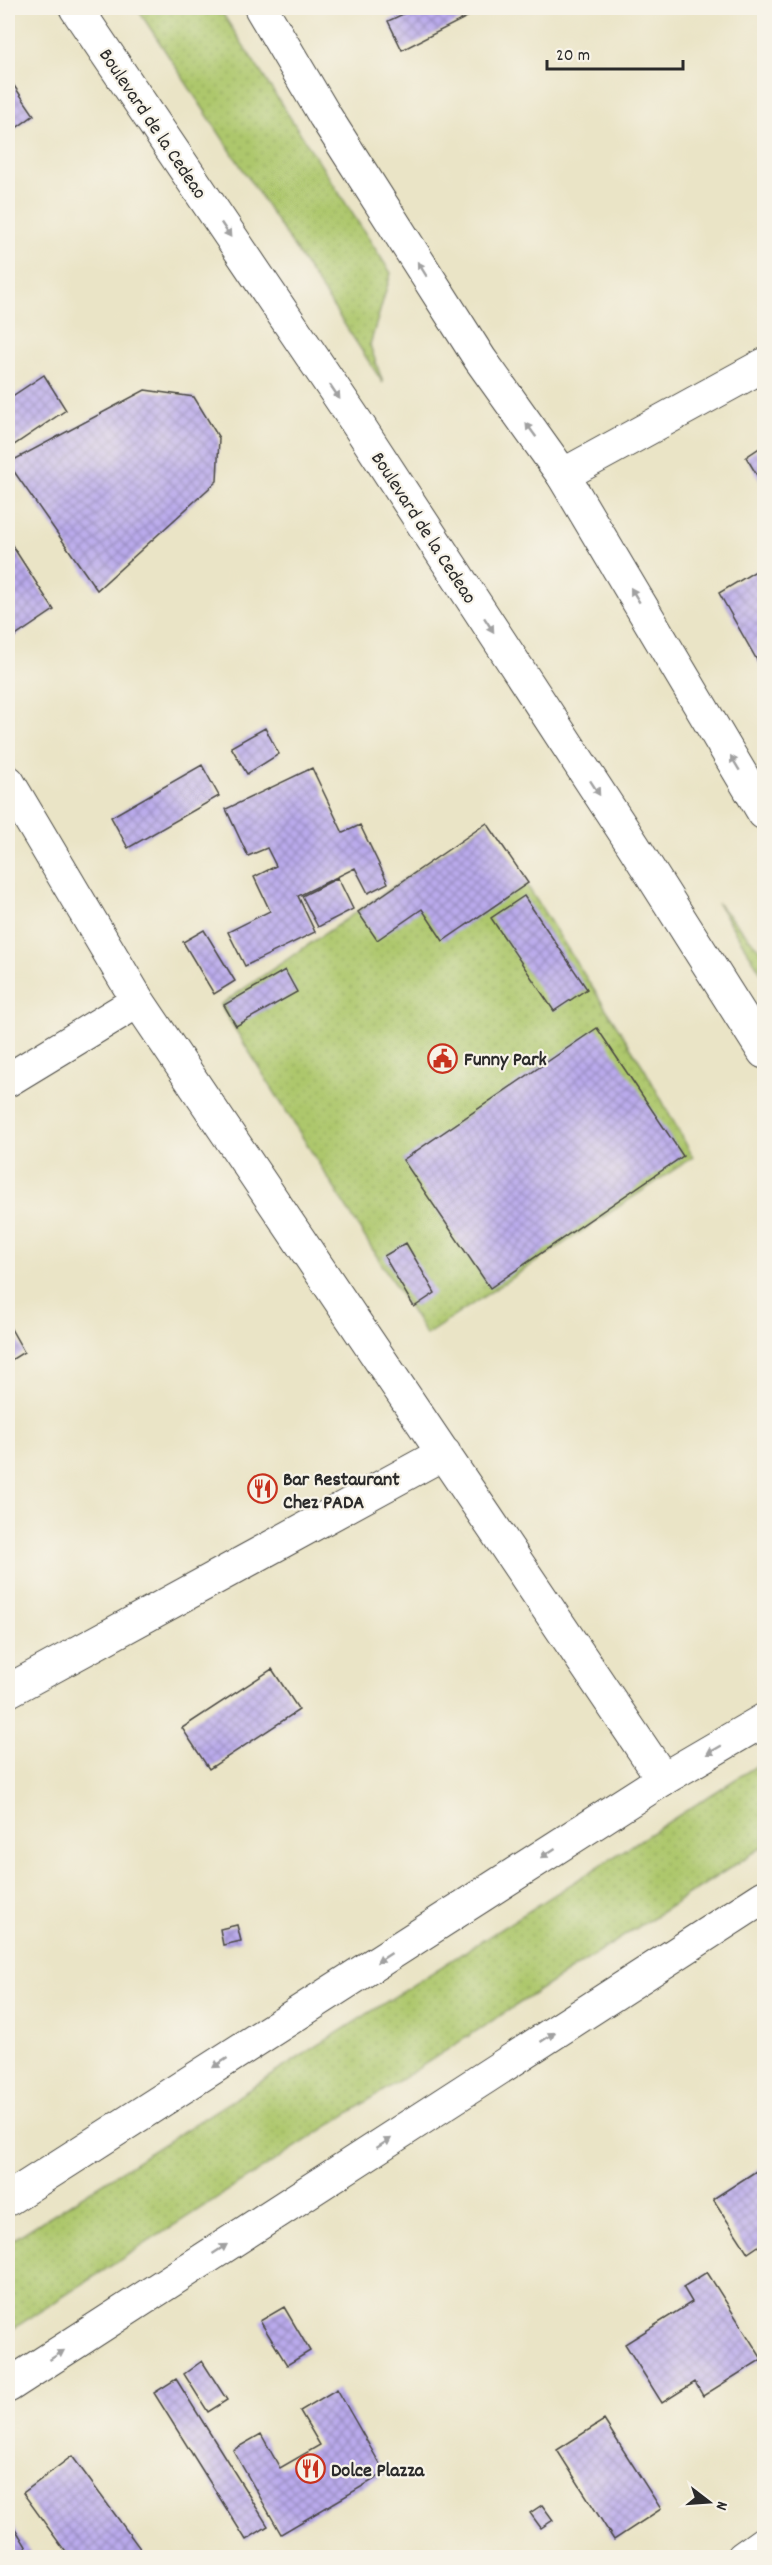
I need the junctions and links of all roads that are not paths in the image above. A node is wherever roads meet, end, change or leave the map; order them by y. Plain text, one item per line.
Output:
1 (76, 8) edge
2 (261, 8) edge
3 (765, 364) edge
4 (564, 476) junction
5 (8, 782) edge
6 (765, 813) edge
7 (138, 1001) junction
8 (765, 1052) edge
9 (8, 1080) edge
10 (444, 1453) junction
11 (8, 1691) edge
12 (765, 1720) edge
13 (663, 1779) junction
14 (765, 1897) edge
15 (8, 2199) edge
16 (8, 2386) edge
17 (765, 2543) edge
18 (743, 2558) edge

1 -> 8 street, Boulevard de la Cedeao
4 -> 2 street
3 - 4 street
6 -> 4 street
5 - 7 street
7 - 9 street
7 - 10 street
10 - 11 street
10 - 13 street
12 -> 13 street
13 -> 15 street
16 -> 14 street
17 - 18 street

